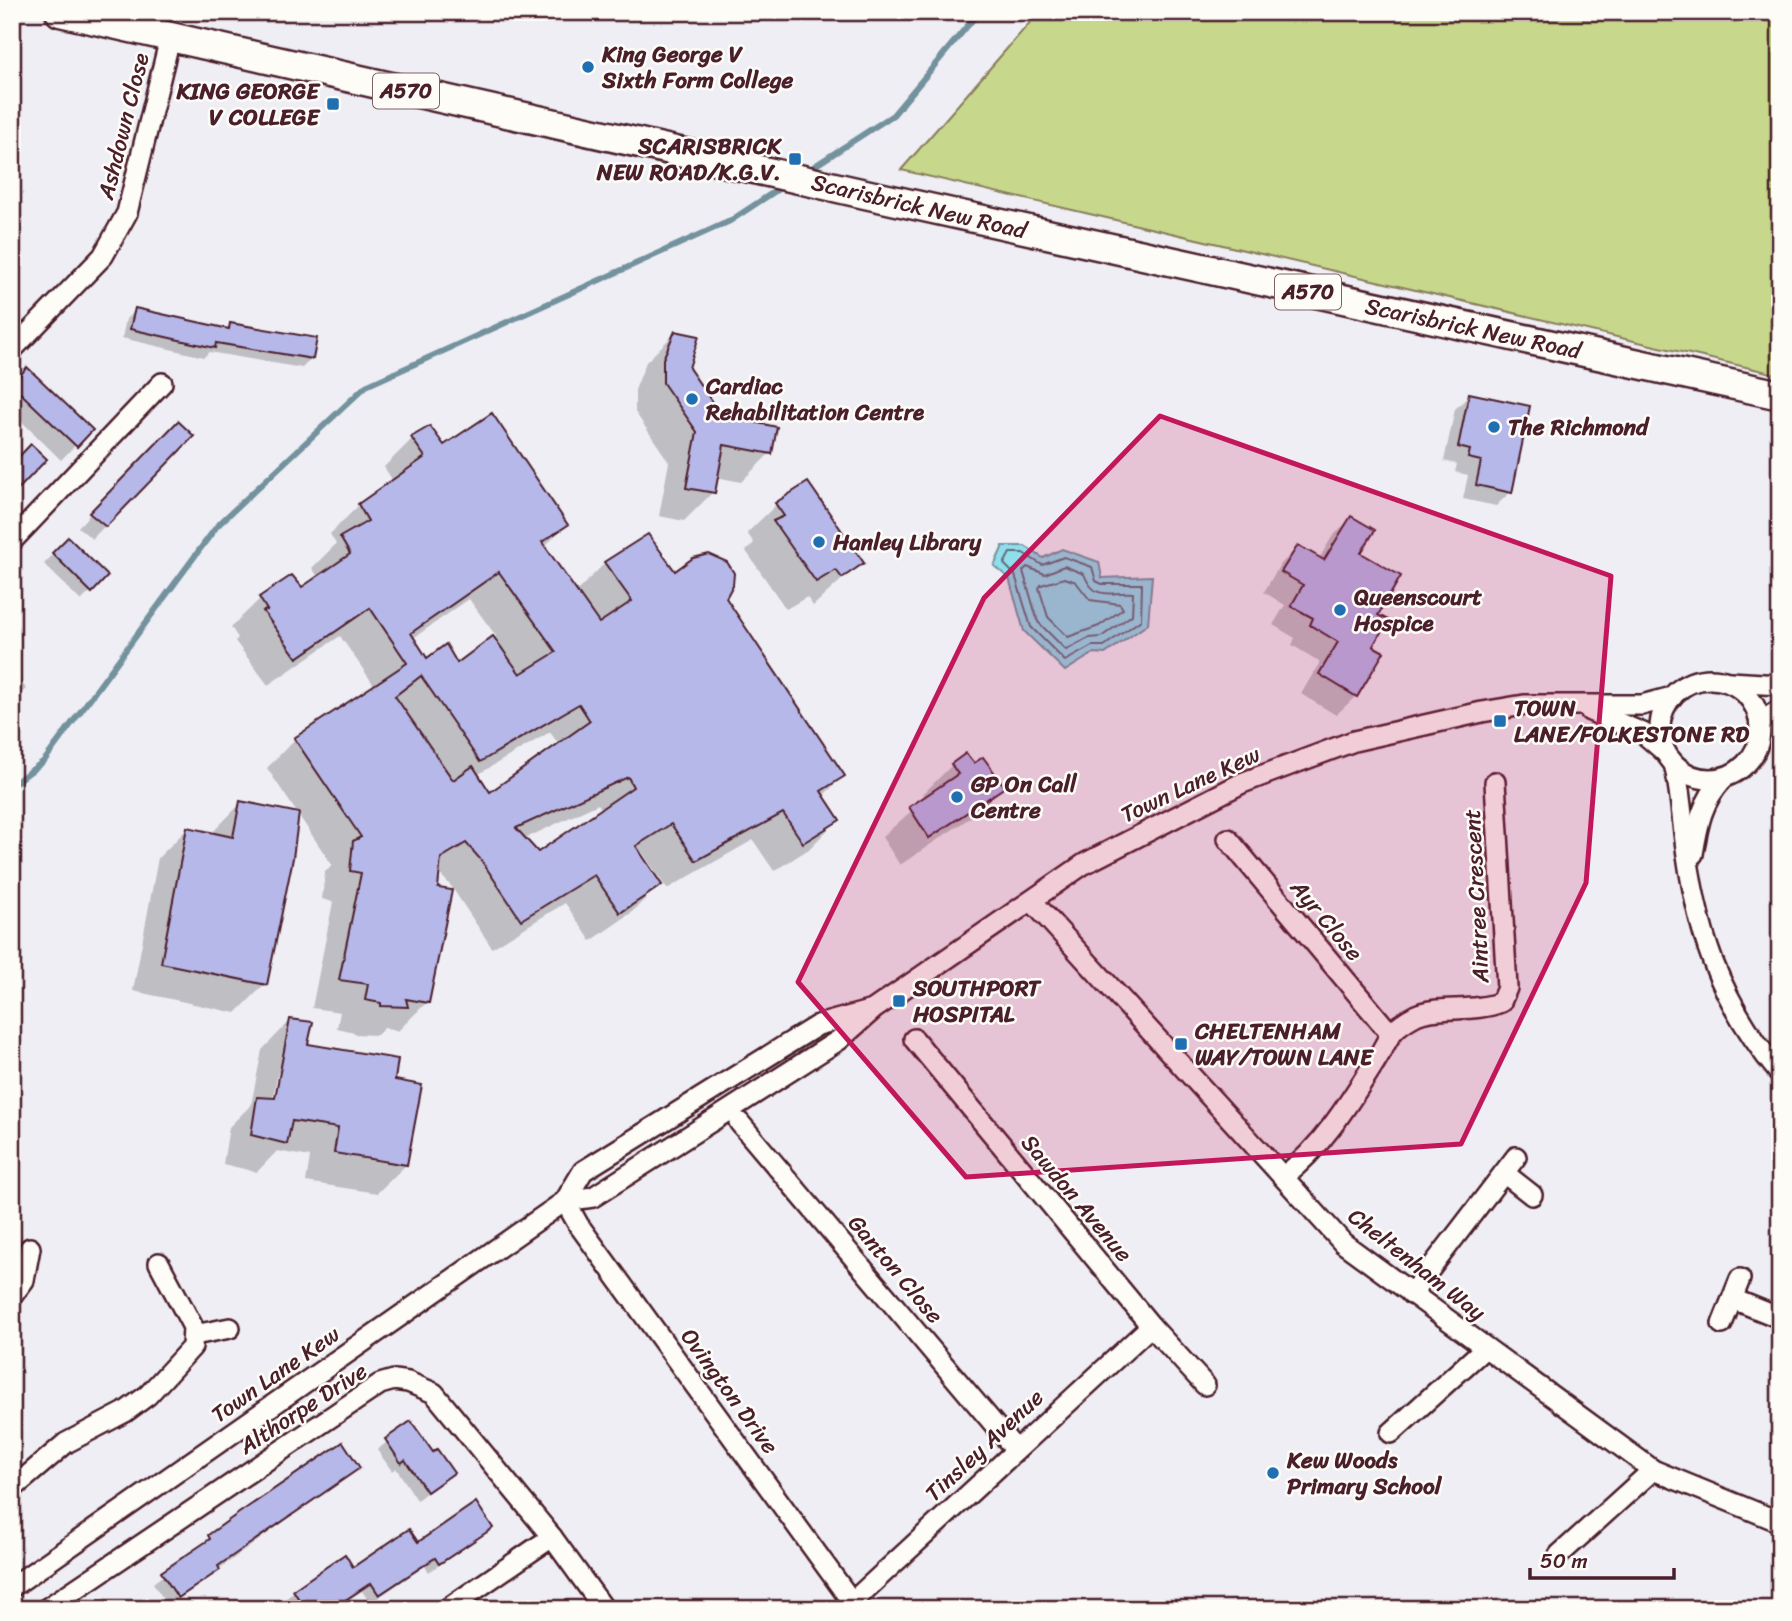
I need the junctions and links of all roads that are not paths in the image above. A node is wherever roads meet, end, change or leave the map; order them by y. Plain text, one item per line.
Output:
1 (60, 12) edge
2 (170, 38) junction
3 (12, 351) edge
4 (162, 383) dead end
5 (1780, 395) edge
6 (12, 541) edge
7 (1726, 682) junction
8 (1780, 685) edge
9 (1672, 697) junction
10 (1569, 704) junction
11 (1780, 709) edge
12 (1760, 723) junction
13 (1669, 758) junction
14 (1723, 779) junction
15 (1495, 782) dead end
16 (1228, 839) dead end
17 (1691, 867) junction
18 (1032, 901) junction
19 (874, 1009) junction
20 (1390, 1032) junction
21 (914, 1039) dead end
22 (1780, 1074) edge
23 (739, 1122) dead end
24 (1516, 1157) dead end
25 (1504, 1173) junction
26 (1284, 1176) junction
27 (1532, 1195) dead end
28 (565, 1200) junction
29 (30, 1248) dead end
30 (159, 1263) dead end
31 (1740, 1279) dead end
32 (1411, 1294) junction
33 (12, 1296) edge
34 (1733, 1299) junction
35 (1780, 1318) edge
36 (1722, 1324) dead end
37 (1151, 1326) junction
38 (230, 1328) dead end
39 (194, 1335) junction
40 (1485, 1348) junction
41 (1205, 1385) dead end
42 (1391, 1433) dead end
43 (1015, 1449) junction
44 (1653, 1470) junction
45 (12, 1489) edge
46 (1780, 1522) edge
47 (552, 1536) junction
48 (1559, 1555) dead end
49 (12, 1587) edge
50 (855, 1606) edge
51 (53, 1607) edge
52 (447, 1609) edge
53 (604, 1609) edge

1 - 2 highway, Scarisbrick New Road / A570
2 - 3 street, Ashdown Close
2 - 5 highway, Scarisbrick New Road / A570
4 - 6 street
7 - 8 street
7 - 9 street
7 - 12 street
9 - 10 street, Town Lane Kew
9 - 13 street
10 - 13 street, Town Lane Kew
10 - 18 street, Town Lane Kew
11 - 12 street
12 - 14 street
13 - 14 street
13 - 17 street
14 - 17 street
15 - 20 street, Aintree Crescent
16 - 20 street, Ayr Close
17 - 22 street
18 - 19 street, Town Lane Kew
18 - 26 street, Cheltenham Way
19 - 28 street, Town Lane Kew
19 - 28 street, Town Lane Kew
20 - 26 street
21 - 37 street, Sawdon Avenue
23 - 43 street, Ganton Close
24 - 25 street
25 - 27 street
25 - 32 street
26 - 32 street, Cheltenham Way
28 - 49 street, Town Lane Kew
28 - 50 street, Ovington Drive
29 - 33 street
30 - 39 street
31 - 34 street
32 - 40 street, Cheltenham Way
34 - 35 street
34 - 36 street
37 - 41 street, Sawdon Avenue
37 - 43 street, Tinsley Avenue
38 - 39 street
39 - 45 street
40 - 42 street
40 - 44 street, Cheltenham Way
43 - 50 street, Tinsley Avenue
44 - 46 street, Cheltenham Way
44 - 48 street
47 - 51 street, Althorpe Drive
47 - 52 street
47 - 53 street, Althorpe Drive

